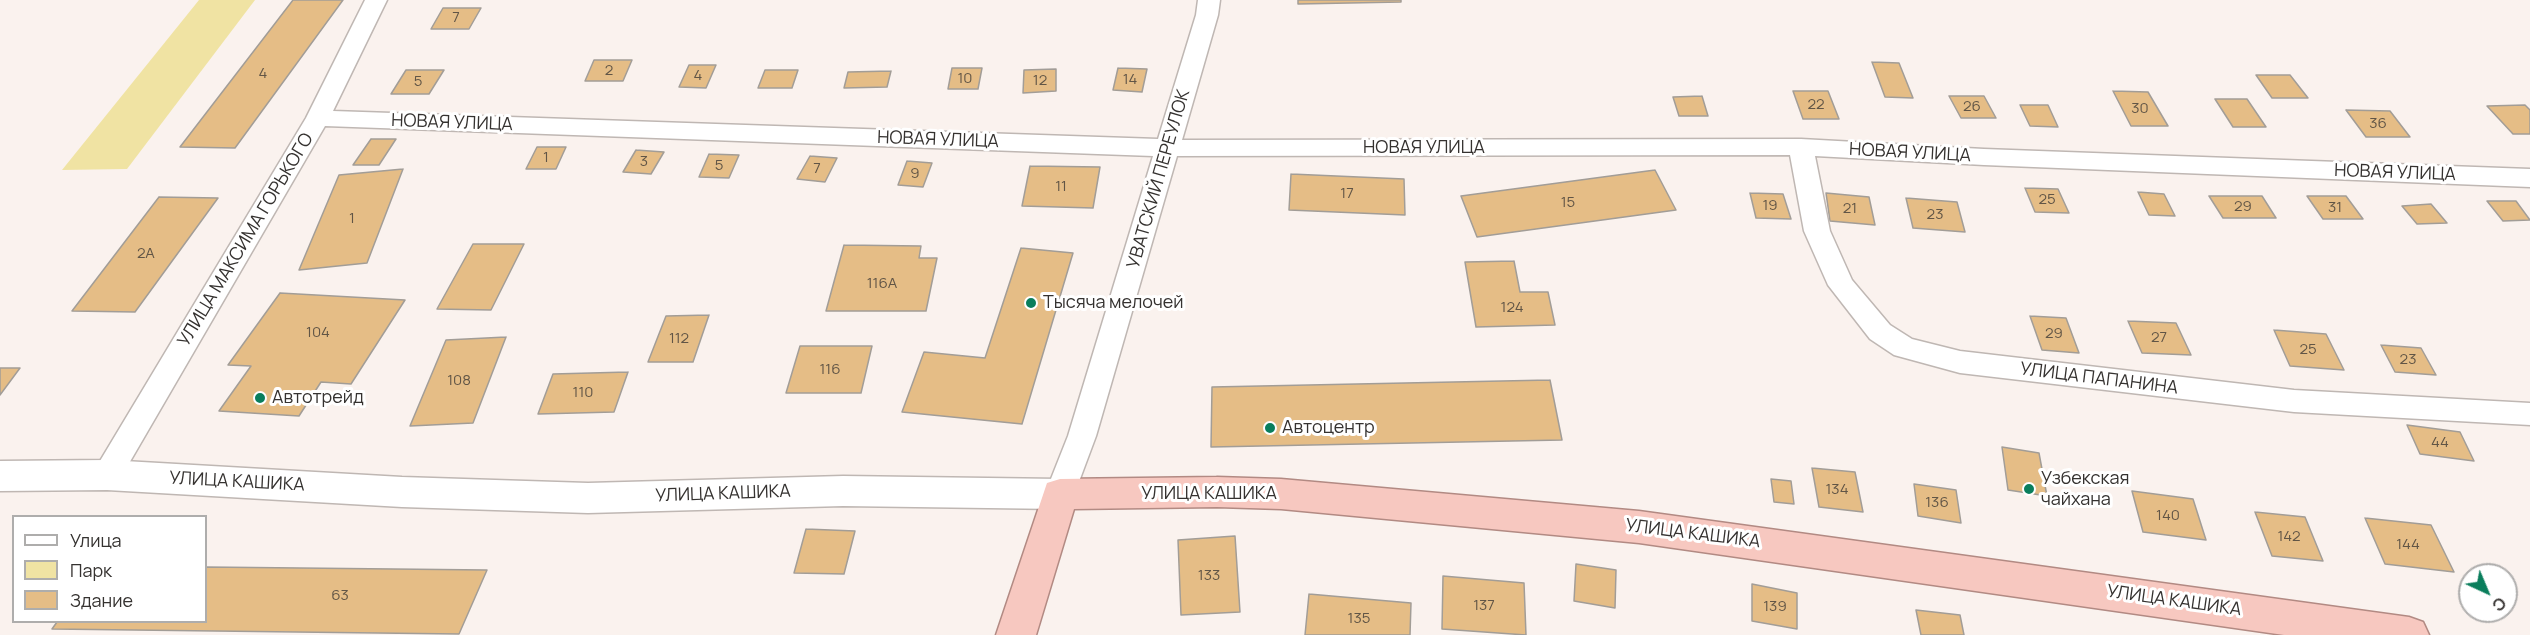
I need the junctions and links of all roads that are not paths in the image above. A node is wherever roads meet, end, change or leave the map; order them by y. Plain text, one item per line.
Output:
1 (376, 0) edge
2 (1209, 0) edge
3 (318, 118) junction
4 (1800, 147) junction
5 (1168, 148) junction
6 (2530, 178) edge
7 (2530, 414) edge
8 (107, 475) junction
9 (0, 476) edge
10 (1060, 494) junction
11 (1016, 635) edge
12 (2409, 635) edge

1 - 3 street, УЛИЦА МАКСИМА ГОРЬКОГО
2 - 5 street, УВАТСКИЙ ПЕРЕУЛОК
3 - 5 street, НОВАЯ УЛИЦА
3 - 8 street, УЛИЦА МАКСИМА ГОРЬКОГО
4 - 5 street, НОВАЯ УЛИЦА
4 - 6 street, НОВАЯ УЛИЦА
4 - 7 street, УЛИЦА ПАПАНИНА
5 - 10 street, УВАТСКИЙ ПЕРЕУЛОК
8 - 9 street, УЛИЦА КАШИКА
8 - 10 street, УЛИЦА КАШИКА
10 - 11 highway
10 - 12 highway, УЛИЦА КАШИКА

